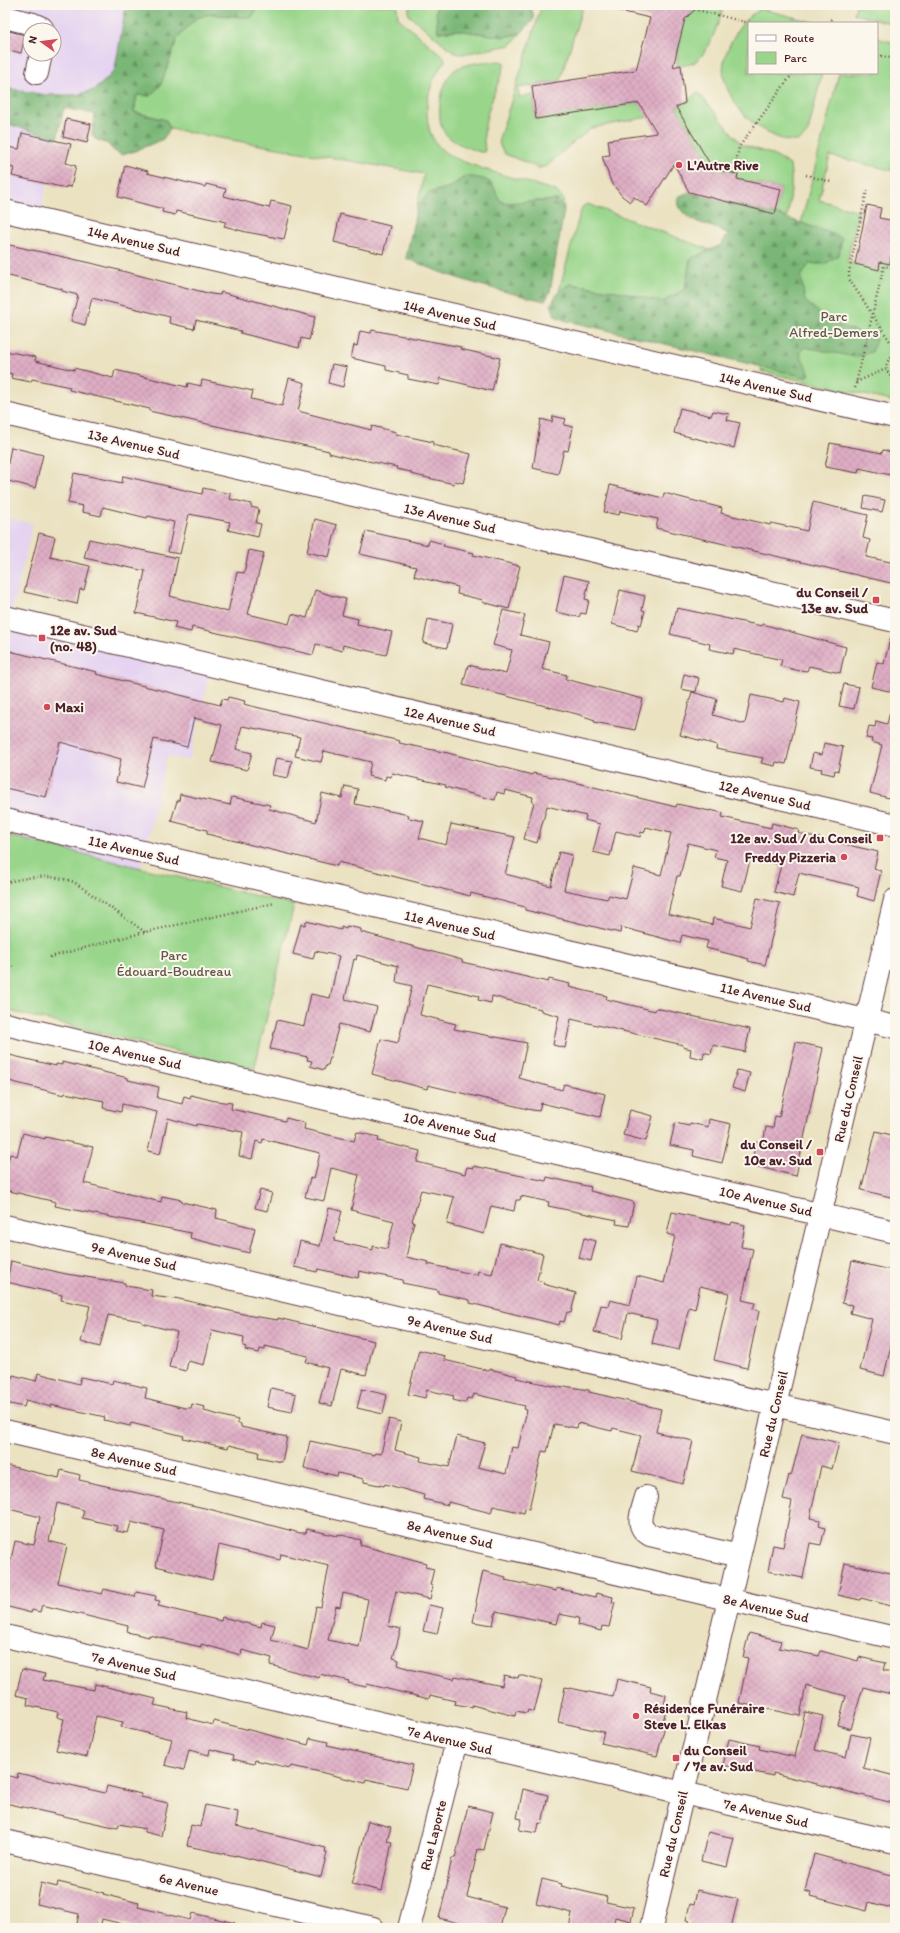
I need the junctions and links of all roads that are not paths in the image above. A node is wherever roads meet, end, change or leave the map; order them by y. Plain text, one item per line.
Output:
1 (5, 17) edge
2 (25, 22) edge
3 (5, 211) edge
4 (5, 414) edge
5 (895, 417) edge
6 (5, 617) edge
7 (895, 621) edge
8 (5, 820) edge
9 (895, 825) edge
10 (895, 900) edge
11 (866, 1020) junction
12 (5, 1024) edge
13 (895, 1027) edge
14 (820, 1214) junction
15 (5, 1226) edge
16 (895, 1232) edge
17 (775, 1404) junction
18 (5, 1431) edge
19 (895, 1433) edge
20 (646, 1497) dead end
21 (739, 1556) junction
22 (728, 1599) junction
23 (5, 1636) edge
24 (895, 1638) edge
25 (456, 1741) junction
26 (682, 1794) junction
27 (5, 1841) edge
28 (895, 1842) edge
29 (373, 1928) edge
30 (409, 1928) edge
31 (651, 1928) edge

1 - 2 street
3 - 5 street, 14e Avenue Sud
4 - 7 street, 13e Avenue Sud
6 - 9 street, 12e Avenue Sud
8 - 11 street, 11e Avenue Sud
10 - 11 street, Rue du Conseil
11 - 13 street, 11e Avenue Sud
11 - 14 street, Rue du Conseil
12 - 14 street, 10e Avenue Sud
14 - 16 street, 10e Avenue Sud
14 - 17 street, Rue du Conseil
15 - 17 street, 9e Avenue Sud
17 - 19 street, 9e Avenue Sud
17 - 21 street, Rue du Conseil
18 - 22 street, 8e Avenue Sud
20 - 21 street
21 - 22 street, Rue du Conseil
22 - 24 street, 8e Avenue Sud
22 - 26 street, Rue du Conseil
23 - 25 street, 7e Avenue Sud
25 - 26 street, 7e Avenue Sud
25 - 30 street, Rue Laporte
26 - 28 street, 7e Avenue Sud
26 - 31 street, Rue du Conseil
27 - 29 street, 6e Avenue

